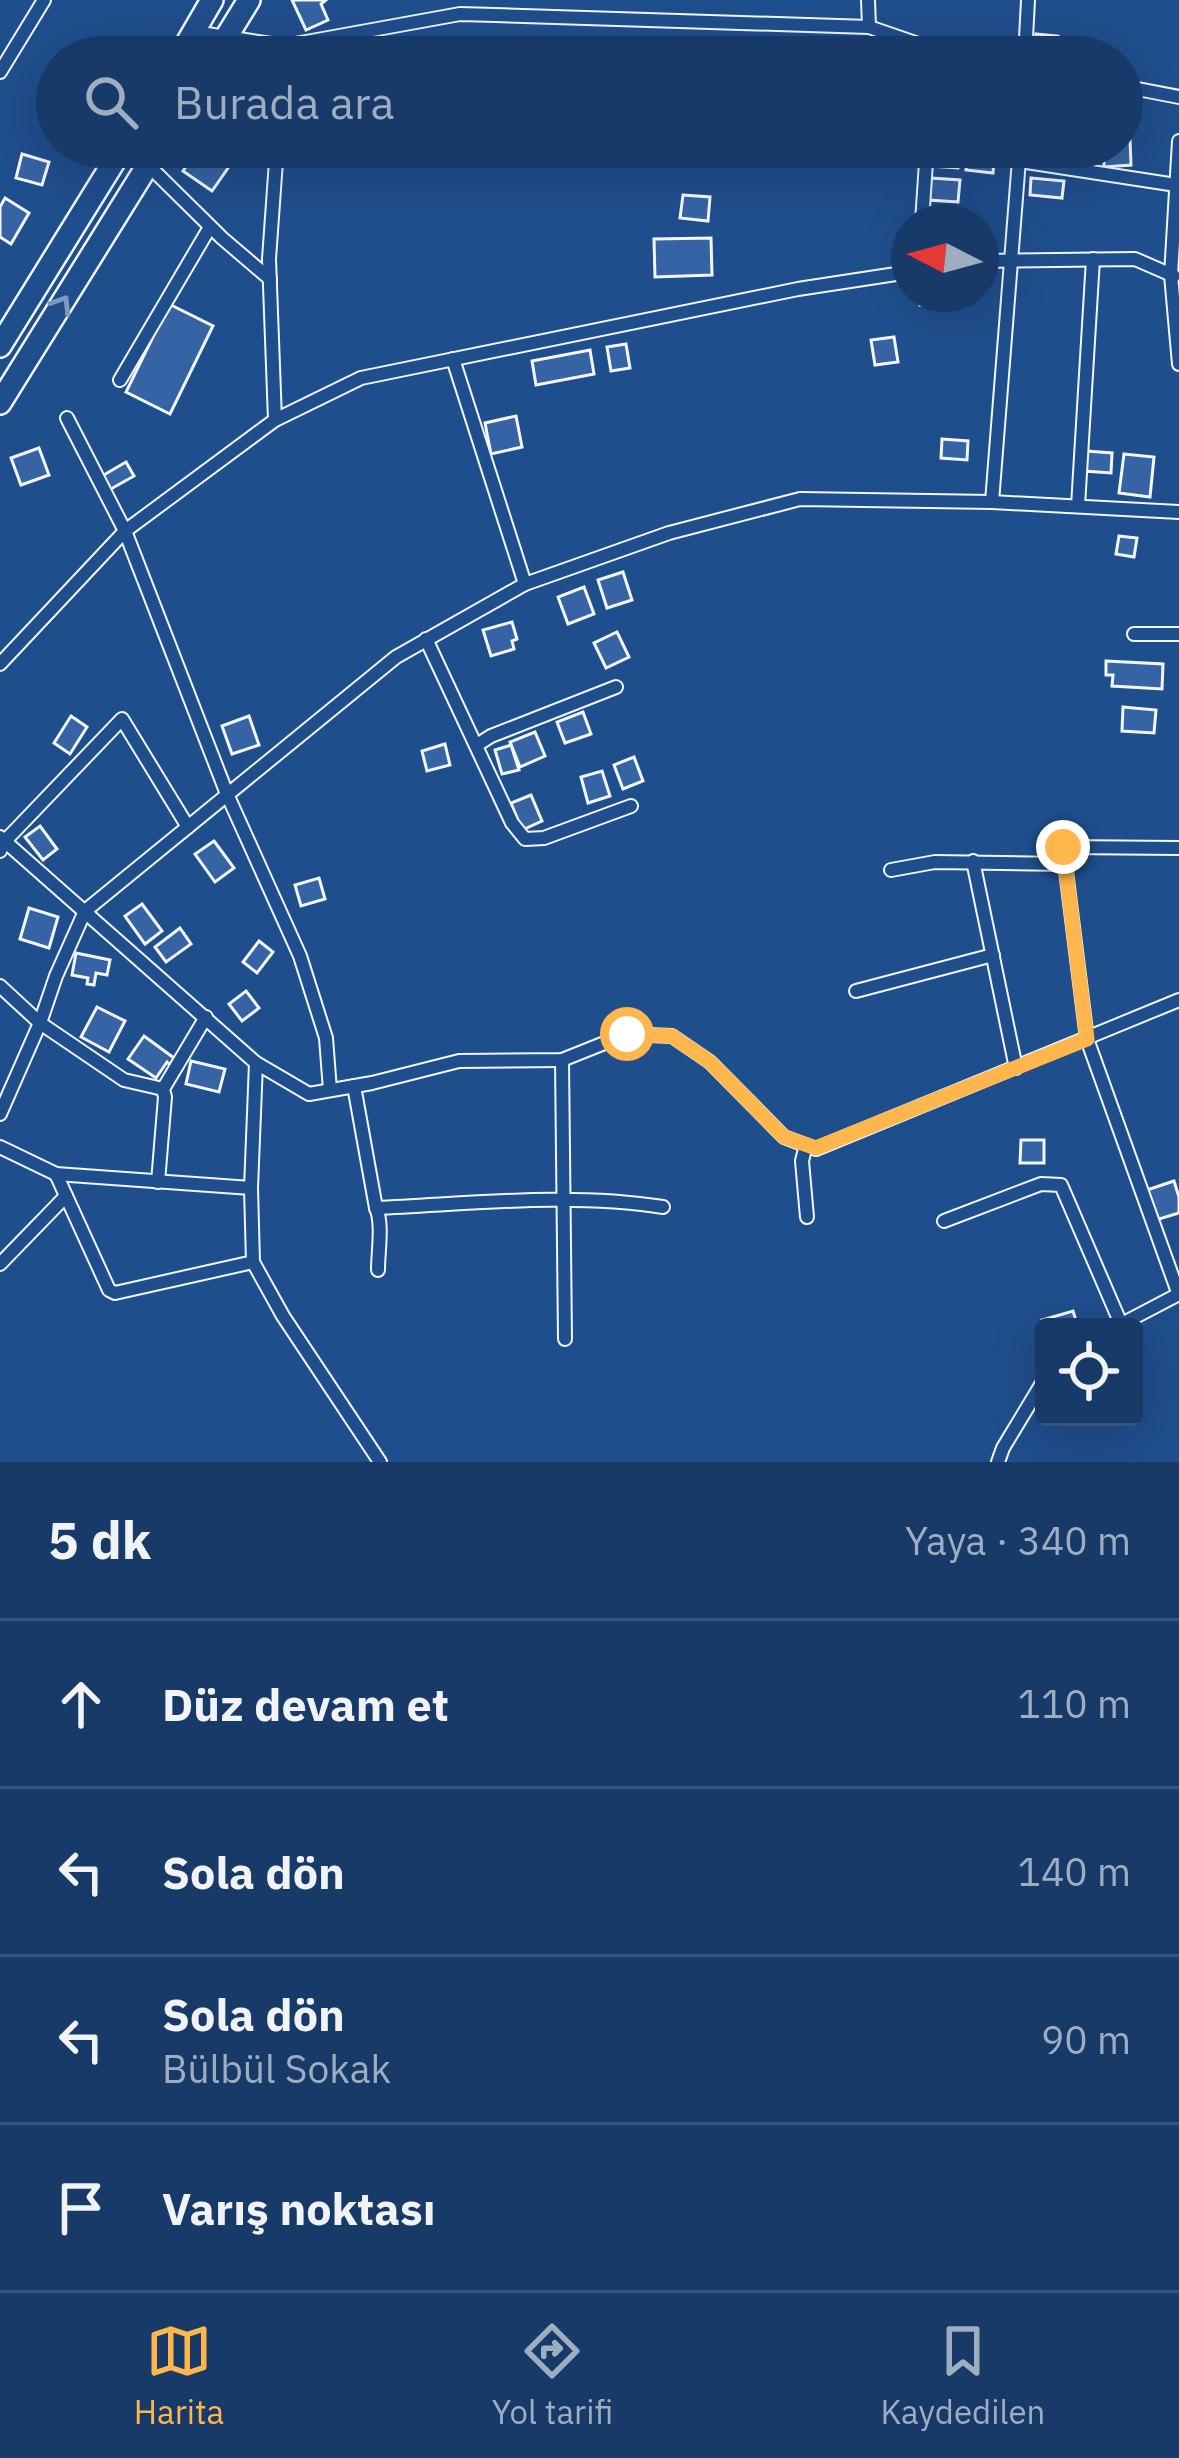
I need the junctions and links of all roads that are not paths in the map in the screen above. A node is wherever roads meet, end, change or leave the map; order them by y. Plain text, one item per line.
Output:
1 (44, 0) edge
2 (249, 0) edge
3 (868, 0) edge
4 (1028, 0) edge
5 (207, 2) edge
6 (493, 7) edge
7 (869, 27) junction
8 (194, 32) junction
9 (192, 36) edge
10 (201, 36) edge
11 (227, 36) edge
12 (355, 36) edge
13 (891, 36) edge
14 (1026, 36) edge
15 (0, 72) edge
16 (1143, 90) edge
17 (1179, 97) edge
18 (1179, 141) edge
19 (110, 168) edge
20 (146, 168) edge
21 (163, 168) edge
22 (276, 168) edge
23 (926, 168) edge
24 (1019, 168) edge
25 (1093, 168) edge
26 (1176, 184) edge
27 (923, 204) edge
28 (210, 226) junction
29 (1094, 259) junction
30 (999, 260) edge
31 (1012, 260) junction
32 (891, 275) edge
33 (1175, 277) edge
34 (270, 279) junction
35 (0, 346) edge
36 (452, 359) junction
37 (1179, 364) edge
38 (120, 380) dead end
39 (0, 404) edge
40 (68, 418) dead end
41 (275, 420) junction
42 (992, 502) junction
43 (1078, 506) junction
44 (1179, 512) edge
45 (125, 531) junction
46 (525, 584) junction
47 (1135, 634) dead end
48 (1179, 634) edge
49 (426, 639) junction
50 (0, 664) edge
51 (616, 687) dead end
52 (477, 745) junction
53 (227, 794) junction
54 (632, 806) dead end
55 (188, 827) junction
56 (2, 843) edge
57 (1179, 848) edge
58 (973, 861) junction
59 (1065, 864) junction
60 (891, 870) dead end
61 (85, 911) junction
62 (992, 955) junction
63 (0, 986) edge
64 (856, 991) dead end
65 (1179, 1000) edge
66 (206, 1017) junction
67 (40, 1023) junction
68 (1087, 1039) junction
69 (562, 1060) junction
70 (256, 1063) junction
71 (1016, 1068) junction
72 (354, 1086) junction
73 (163, 1089) junction
74 (330, 1090) junction
75 (0, 1114) edge
76 (806, 1145) junction
77 (0, 1147) edge
78 (56, 1174) junction
79 (158, 1182) junction
80 (251, 1188) junction
81 (66, 1196) junction
82 (562, 1200) junction
83 (663, 1207) dead end
84 (376, 1208) junction
85 (807, 1217) dead end
86 (944, 1221) dead end
87 (253, 1262) junction
88 (0, 1264) edge
89 (378, 1270) dead end
90 (1179, 1294) edge
91 (1115, 1318) edge
92 (1133, 1318) edge
93 (565, 1339) dead end
94 (1035, 1395) edge
95 (380, 1462) edge
96 (998, 1462) edge

1 - 15 street
2 - 11 highway
3 - 7 street
4 - 14 street
5 - 8 highway
6 - 7 street
6 - 12 street
7 - 13 street
8 - 9 highway
8 - 10 street
16 - 17 street
18 - 26 street
19 - 35 highway
39 -> 20 highway
21 - 28 street
22 - 34 street
23 - 27 street
24 - 31 street
25 - 26 street
26 - 33 street
28 - 34 street
28 - 38 street
29 - 31 street
29 - 33 street
29 - 43 street
30 - 31 street
31 - 42 street
32 - 36 street
33 - 37 street
34 - 41 street
36 - 41 street
36 - 46 street
40 - 45 street
41 - 45 street
42 - 43 street
42 - 46 street
43 - 44 street
45 - 50 street
45 - 53 street
46 - 49 street
47 - 48 street
49 - 52 street
49 - 53 street
51 - 52 street
52 - 54 street
53 - 55 street
53 - 74 street
55 - 56 street
55 - 61 street
56 - 61 street
57 - 59 street
58 - 59 street
58 - 60 street
58 - 62 street
59 - 68 street
61 - 66 street
61 - 67 street
62 - 64 street
62 - 71 street
63 - 67 street
65 - 68 street
66 - 70 street
66 - 73 street
67 - 73 street
67 - 75 street
68 - 71 street
68 - 90 street
69 - 72 street
69 - 76 street
69 - 82 street
70 - 74 street
70 - 80 street
71 - 76 street
72 - 74 street
72 - 84 street
73 - 79 street
76 - 85 street
77 - 78 street
78 - 79 street
78 - 81 street
79 - 80 street
80 - 87 street
81 - 87 street
81 - 88 street
82 - 83 street
82 - 84 street
82 - 93 street
84 - 89 street
86 - 91 street
87 - 95 street
90 - 92 street
94 - 96 street

